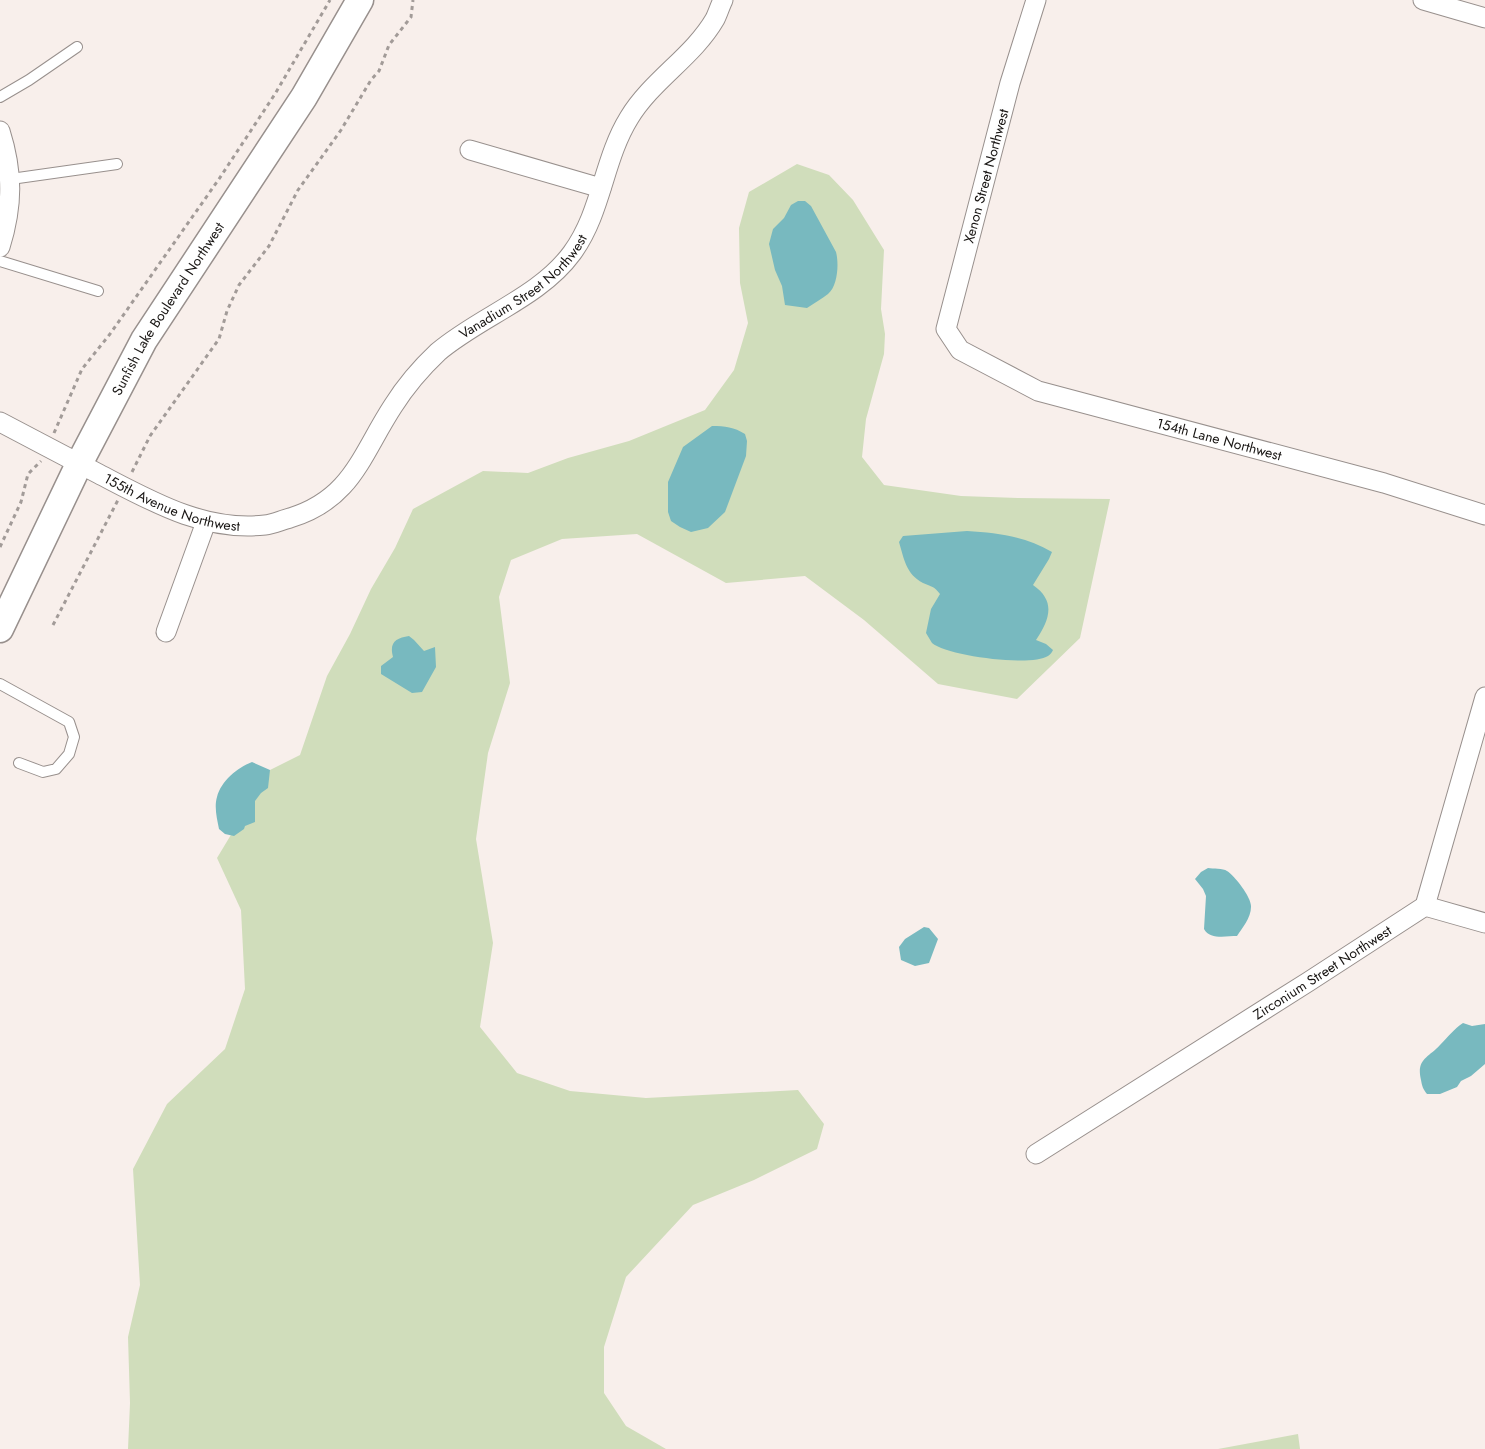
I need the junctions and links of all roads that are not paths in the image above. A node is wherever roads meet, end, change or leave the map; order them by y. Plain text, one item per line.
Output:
1 (360, 0) edge
2 (723, 0) edge
3 (1036, 0) edge
4 (1423, 0) edge
5 (1485, 18) edge
6 (77, 47) dead end
7 (0, 97) edge
8 (0, 131) edge
9 (470, 150) dead end
10 (117, 164) dead end
11 (11, 179) junction
12 (602, 188) junction
13 (0, 247) edge
14 (0, 261) edge
15 (98, 291) dead end
16 (960, 350) joint
17 (0, 422) edge
18 (80, 464) junction
19 (1485, 515) edge
20 (206, 522) junction
21 (269, 524) joint
22 (0, 629) edge
23 (166, 632) dead end
24 (0, 684) edge
25 (1485, 697) edge
26 (19, 763) dead end
27 (1425, 906) junction
28 (1485, 923) edge
29 (1036, 1154) dead end

1 - 18 street, Sunfish Lake Boulevard Northwest
2 - 12 street, Vanadium Street Northwest
3 - 16 street, Xenon Street Northwest
4 - 5 street
6 - 7 lane
8 - 11 street
9 - 12 street
10 - 11 lane
11 - 13 street
12 - 21 street, Vanadium Street Northwest
14 - 15 lane
16 - 19 street, 154th Lane Northwest
17 - 18 street, 155th Avenue Northwest
18 - 20 street, 155th Avenue Northwest
18 - 22 street, Sunfish Lake Boulevard Northwest
20 - 21 street, 155th Avenue Northwest
20 - 23 street
24 - 26 lane
25 - 27 street
27 - 28 street
27 - 29 street, Zirconium Street Northwest

